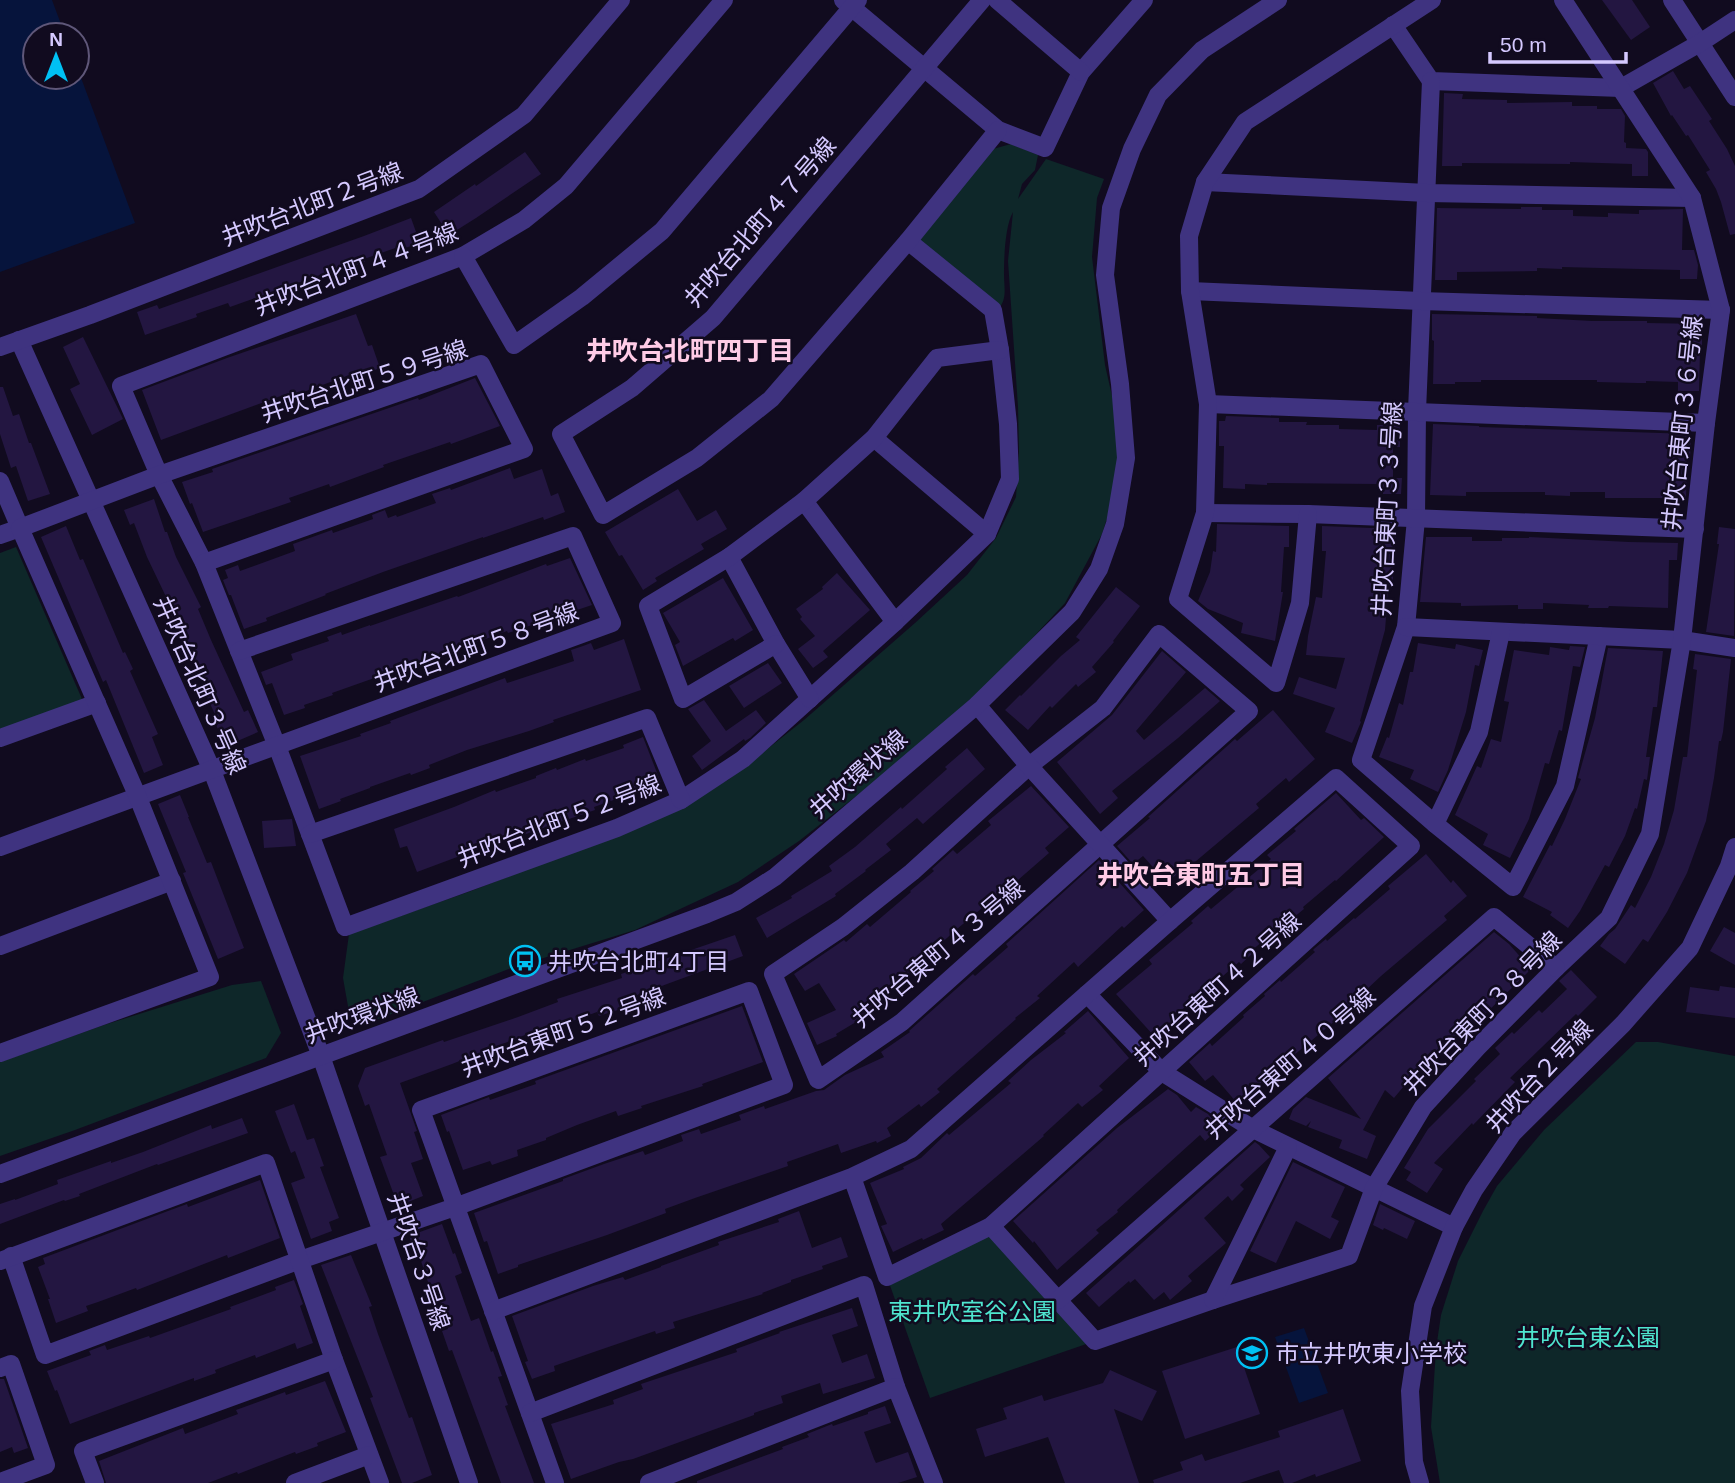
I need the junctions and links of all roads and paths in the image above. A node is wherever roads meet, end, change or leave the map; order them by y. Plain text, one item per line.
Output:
1 (621, 0) edge
2 (724, 0) edge
3 (982, 0) edge
4 (997, 0) edge
5 (1144, 0) edge
6 (1278, 0) edge
7 (1432, 0) edge
8 (1563, 0) edge
9 (1672, 0) edge
10 (851, 3) edge
11 (1735, 20) edge
12 (1393, 25) junction
13 (1700, 43) junction
14 (923, 68) junction
15 (1081, 72) junction
16 (1431, 81) junction
17 (1621, 88) junction
18 (1735, 97) edge
19 (998, 130) junction
20 (1205, 182) junction
21 (1427, 193) junction
22 (1692, 198) junction
23 (908, 241) junction
24 (463, 256) junction
25 (1190, 291) junction
26 (1421, 301) junction
27 (1721, 310) junction
28 (19, 340) junction
29 (0, 346) edge
30 (1000, 350) junction
31 (121, 386) joint
32 (1208, 404) junction
33 (1417, 411) junction
34 (1706, 423) junction
35 (874, 438) junction
36 (159, 475) junction
37 (0, 481) edge
38 (92, 501) junction
39 (804, 501) junction
40 (1205, 513) junction
41 (1308, 514) junction
42 (1416, 519) junction
43 (20, 528) junction
44 (1695, 529) junction
45 (987, 534) junction
46 (0, 535) edge
47 (729, 557) junction
48 (204, 563) junction
49 (895, 622) junction
50 (1406, 627) junction
51 (1501, 632) junction
52 (1599, 636) junction
53 (1682, 640) junction
54 (776, 644) junction
55 (1735, 648) edge
56 (239, 651) junction
57 (810, 699) junction
58 (97, 704) junction
59 (977, 705) junction
60 (0, 738) edge
61 (277, 746) junction
62 (1029, 766) junction
63 (211, 768) junction
64 (137, 795) junction
65 (681, 800) junction
66 (1435, 824) junction
67 (310, 834) junction
68 (1101, 844) junction
69 (0, 847) edge
70 (1735, 847) edge
71 (1730, 874) edge
72 (172, 881) junction
73 (1170, 921) junction
74 (0, 946) edge
75 (1556, 968) junction
76 (1087, 994) junction
77 (0, 1053) edge
78 (321, 1056) junction
79 (1162, 1072) junction
80 (1253, 1129) junction
81 (1288, 1147) junction
82 (0, 1174) edge
83 (852, 1177) junction
84 (1374, 1188) junction
85 (455, 1207) junction
86 (991, 1226) junction
87 (1454, 1227) junction
88 (383, 1232) junction
89 (6, 1258) edge
90 (300, 1261) junction
91 (1058, 1300) junction
92 (1213, 1300) junction
93 (493, 1311) junction
94 (334, 1360) junction
95 (0, 1368) edge
96 (896, 1387) junction
97 (530, 1413) junction
98 (369, 1455) junction
99 (673, 1479) edge
100 (0, 1482) edge
101 (95, 1483) edge
102 (295, 1483) edge
103 (380, 1483) edge
104 (469, 1483) edge
105 (555, 1483) edge
106 (649, 1483) edge
107 (934, 1483) edge
108 (1420, 1483) edge

1 - 28 street, 井吹台北町２号線
2 - 24 street, 井吹台北町４４号線
3 - 14 street, 井吹台北町４７号線
4 - 15 street
5 - 15 street
6 - 59 street, 井吹環状線
7 - 12 street
8 - 17 street, 井吹台東町３６号線
9 - 13 street
10 - 14 street
10 - 24 street
11 - 13 street
12 - 16 street
12 - 20 street
13 - 17 street
13 - 18 street
14 - 19 street
14 - 23 street, 井吹台北町４７号線
15 - 19 street
16 - 17 street
16 - 21 street, 井吹台東町３３号線
17 - 22 street, 井吹台東町３６号線
19 - 23 street, 井吹台北町４７号線
20 - 21 street
20 - 25 street
21 - 22 street
21 - 26 street, 井吹台東町３３号線
22 - 27 street, 井吹台東町３６号線
23 - 30 street, 井吹台北町５２号線
24 - 31 street, 井吹台北町４４号線
25 - 26 street
25 - 32 street
26 - 27 street
26 - 33 street, 井吹台東町３３号線
27 - 34 street, 井吹台東町３６号線
28 - 29 street, 井吹台北町２号線
28 - 38 street, 井吹台北町３号線
30 - 35 street
30 - 45 street, 井吹台北町５２号線
31 - 36 street, 井吹台北町５２号線
32 - 33 street
32 - 40 street
33 - 34 street
33 - 42 street, 井吹台東町３３号線
34 - 44 street, 井吹台東町３６号線
35 - 39 street
35 - 45 street
36 - 38 street, 井吹台北町５９号線
36 - 48 street, 井吹台北町５２号線
36 - 48 street, 井吹台北町５９号線
37 - 43 street
38 - 43 street, 井吹台北町５９号線
38 - 63 street, 井吹台北町３号線
39 - 47 street
39 - 49 street
40 - 41 street
40 - 41 street
41 - 42 street
42 - 44 street
42 - 50 street, 井吹台東町３３号線
43 - 46 street, 井吹台北町５９号線
43 - 58 street
44 - 53 street, 井吹台東町３６号線
45 - 49 street, 井吹台北町５２号線
47 - 54 street
47 - 54 street
48 - 56 street, 井吹台北町５２号線
49 - 57 street, 井吹台北町５２号線
50 - 51 street
50 - 66 street, 井吹台東町３３号線
51 - 52 street
51 - 66 street
52 - 53 street
52 - 66 street, 井吹台東町３３号線
53 - 55 street
53 - 75 street, 井吹台東町３８号線
54 - 57 street
56 - 61 street, 井吹台北町５２号線
56 - 61 street, 井吹台北町５８号線
57 - 65 street, 井吹台北町５２号線
58 - 60 street
58 - 64 street
59 - 62 street
59 - 78 street, 井吹環状線
61 - 63 street, 井吹台北町５８号線
61 - 67 street, 井吹台北町５２号線
62 - 68 street
62 - 68 street, 井吹台東町４３号線
62 - 68 street, 井吹台東町４３号線
63 - 64 street, 井吹台北町５８号線
63 - 78 street, 井吹台北町３号線
64 - 69 street, 井吹台北町５８号線
64 - 72 street
65 - 67 street
65 - 67 street, 井吹台北町５２号線
68 - 73 street
70 - 71 street, 井吹台２号線
71 - 87 street, 井吹台２号線
72 - 74 street
72 - 77 street
73 - 76 street, 井吹台東町４２号線
73 - 79 street, 井吹台東町４２号線
75 - 80 street, 井吹台東町４０号線
75 - 84 street, 井吹台東町３８号線
76 - 79 street
76 - 83 street, 井吹台東町４２号線
78 - 82 street, 井吹環状線
78 - 88 street, 井吹台３号線
79 - 80 street
79 - 86 street, 井吹台東町４２号線
80 - 81 street
80 - 91 street, 井吹台東町４０号線
81 - 84 street
81 - 92 street
83 - 86 street, 井吹台東町４２号線
83 - 93 street, 井吹台東町４２号線
84 - 87 street
84 - 92 street, 井吹台東町３８号線
85 - 85 street, 井吹台東町５２号線
85 - 88 street, 井吹台東町５２号線
85 - 93 street
86 - 91 street, 井吹台東町３８号線
87 - 108 street, 井吹台２号線
88 - 90 street, 井吹台東町５２号線
88 - 104 street, 井吹台３号線
89 - 90 street, 井吹台東町５２号線
89 - 90 street
90 - 94 street
91 - 92 street, 井吹台東町３８号線
93 - 97 street
94 - 98 street
94 - 101 street
95 - 100 street
96 - 97 street
96 - 99 street
96 - 107 street
97 - 105 street
98 - 102 street
98 - 103 street
99 - 106 street

